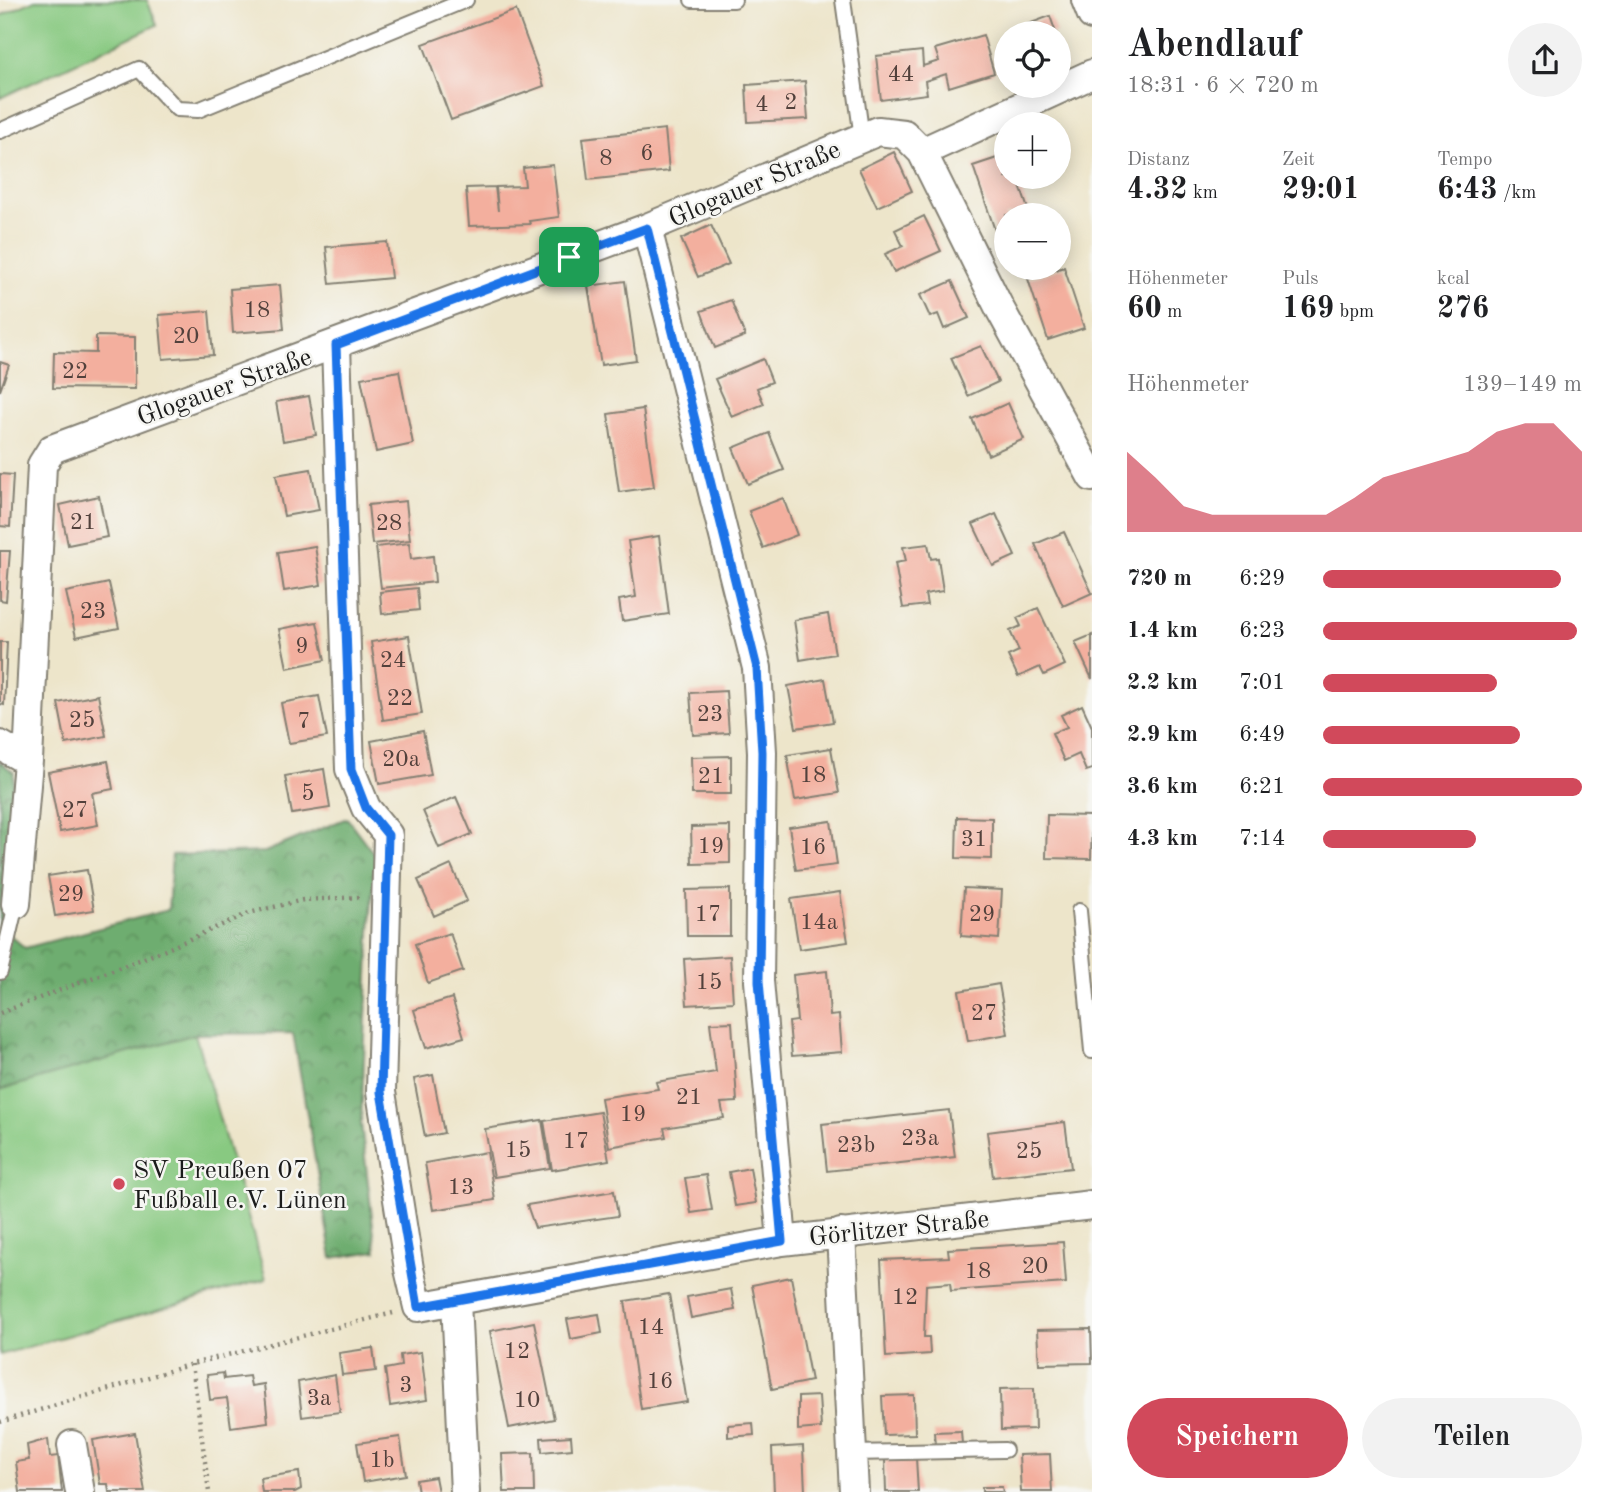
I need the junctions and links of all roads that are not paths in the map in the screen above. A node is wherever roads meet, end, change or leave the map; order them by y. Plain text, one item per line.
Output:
1 (466, 0) edge
2 (691, 0) edge
3 (734, 0) edge
4 (843, 0) edge
5 (1086, 0) edge
6 (1092, 15) edge
7 (1092, 74) edge
8 (0, 131) edge
9 (862, 138) junction
10 (922, 152) junction
11 (647, 228) junction
12 (336, 345) junction
13 (1092, 477) edge
14 (0, 745) edge
15 (27, 761) junction
16 (16, 904) joint
17 (1079, 911) dead end
18 (0, 972) edge
19 (1092, 1051) edge
20 (1092, 1205) edge
21 (841, 1234) junction
22 (782, 1241) junction
23 (456, 1301) junction
24 (72, 1445) dead end
25 (1005, 1450) dead end
26 (852, 1453) junction
27 (80, 1492) edge
28 (465, 1492) edge
29 (854, 1492) edge

1 - 8 lane
2 - 3 lane
4 - 9 lane, Glogauer Straße
5 - 6 street
7 - 10 street
9 - 10 street, Glogauer Straße
9 - 11 street, Glogauer Straße
10 - 13 street
11 - 12 street, Glogauer Straße
11 - 22 street
12 - 15 street, Glogauer Straße
12 - 23 street, Görlitzer Straße
14 - 15 street
15 - 16 street, Glogauer Straße
16 - 18 lane
17 - 19 lane
20 - 21 street, Görlitzer Straße
21 - 22 street, Görlitzer Straße
21 - 26 street
22 - 23 street, Görlitzer Straße
23 - 28 street
24 - 27 street
25 - 26 lane
26 - 29 street

